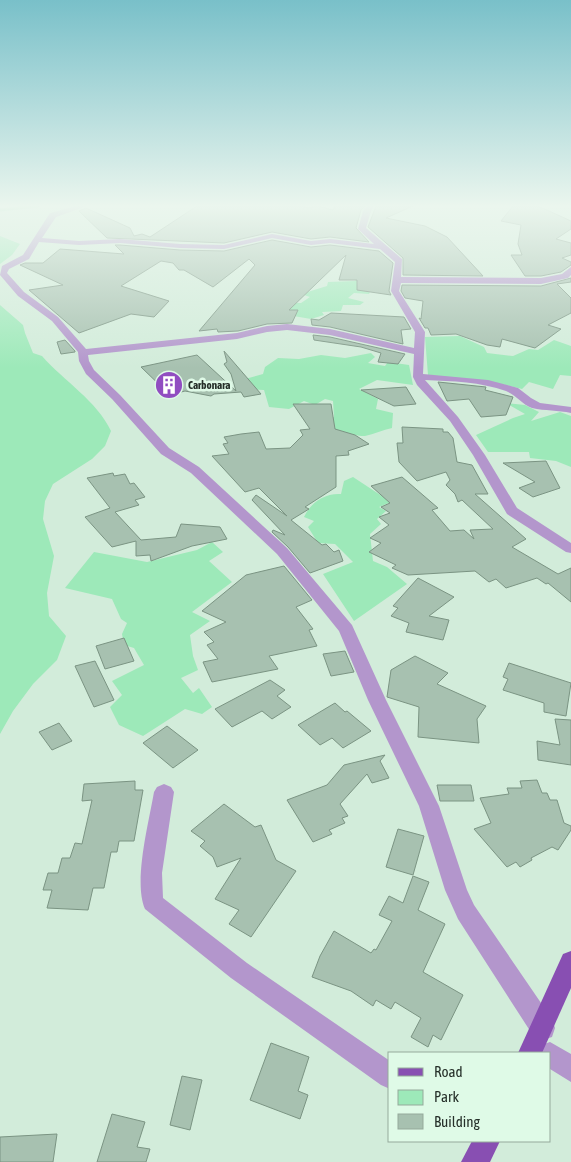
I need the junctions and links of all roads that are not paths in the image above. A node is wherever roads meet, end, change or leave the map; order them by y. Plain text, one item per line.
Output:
1 (20, 260) edge
2 (398, 260) edge
3 (569, 275) edge
4 (396, 280) junction
5 (83, 352) junction
6 (418, 352) junction
7 (418, 377) junction
8 (571, 410) edge
9 (571, 549) edge
10 (164, 792) dead end
11 (571, 962) edge
12 (541, 1047) edge
13 (551, 1055) edge
14 (571, 1070) edge
15 (388, 1075) edge

1 - 5 street
2 - 4 street
3 - 4 street
4 - 6 street
5 - 6 street
5 - 12 street
6 - 7 street
7 - 8 street
7 - 9 street
10 - 15 street
11 - 12 main road
13 - 14 street

